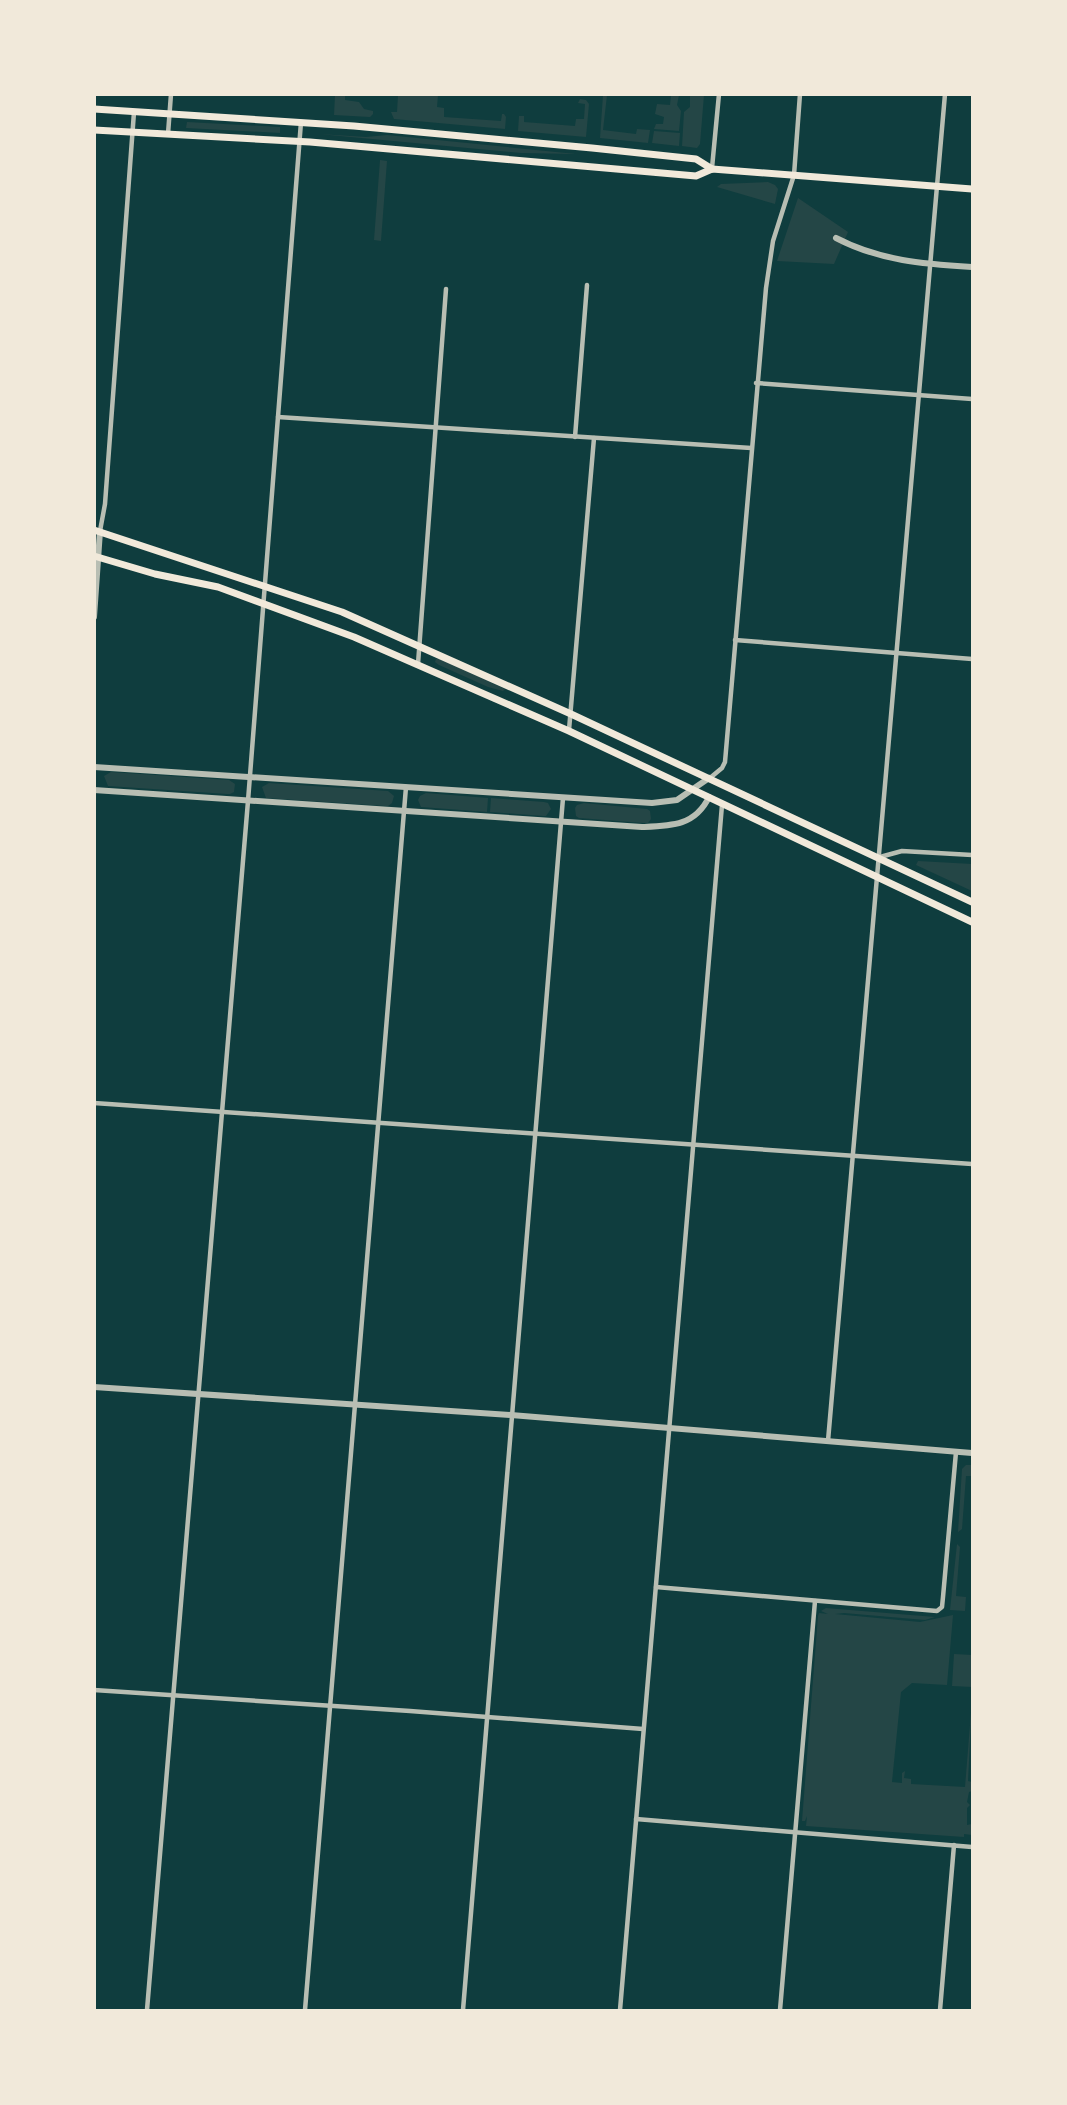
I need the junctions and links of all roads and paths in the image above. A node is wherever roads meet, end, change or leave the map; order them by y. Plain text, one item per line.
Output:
1 (171, 94) edge
2 (719, 94) edge
3 (800, 94) edge
4 (945, 94) edge
5 (94, 109) edge
6 (134, 112) junction
7 (170, 114) junction
8 (301, 122) junction
9 (94, 130) edge
10 (132, 132) junction
11 (168, 134) junction
12 (299, 141) junction
13 (712, 169) junction
14 (794, 175) junction
15 (937, 187) junction
16 (972, 189) edge
17 (836, 238) dead end
18 (930, 264) junction
19 (972, 267) edge
20 (587, 285) dead end
21 (446, 289) dead end
22 (756, 383) junction
23 (918, 395) junction
24 (972, 399) edge
25 (278, 417) junction
26 (435, 427) junction
27 (575, 437) junction
28 (594, 438) junction
29 (751, 448) junction
30 (97, 531) edge
31 (94, 539) edge
32 (97, 557) edge
33 (265, 585) junction
34 (263, 603) junction
35 (94, 617) edge
36 (735, 640) junction
37 (419, 645) junction
38 (896, 653) junction
39 (972, 659) edge
40 (418, 664) junction
41 (571, 715) junction
42 (569, 731) junction
43 (94, 767) edge
44 (250, 776) junction
45 (709, 778) junction
46 (407, 787) junction
47 (94, 790) edge
48 (693, 790) junction
49 (564, 797) junction
50 (709, 797) junction
51 (248, 801) junction
52 (723, 803) junction
53 (405, 811) junction
54 (562, 822) junction
55 (972, 855) edge
56 (879, 857) junction
57 (877, 877) junction
58 (972, 902) edge
59 (972, 922) edge
60 (94, 1103) edge
61 (222, 1112) junction
62 (379, 1122) junction
63 (536, 1132) junction
64 (693, 1144) junction
65 (852, 1155) junction
66 (972, 1164) edge
67 (94, 1387) edge
68 (199, 1395) junction
69 (357, 1404) junction
70 (511, 1415) junction
71 (670, 1428) junction
72 (828, 1441) junction
73 (956, 1452) junction
74 (972, 1453) edge
75 (656, 1587) junction
76 (815, 1601) junction
77 (94, 1690) edge
78 (173, 1696) junction
79 (330, 1706) junction
80 (487, 1717) junction
81 (643, 1729) junction
82 (636, 1819) junction
83 (794, 1831) junction
84 (954, 1845) junction
85 (972, 1847) edge
86 (147, 2011) edge
87 (305, 2011) edge
88 (463, 2011) edge
89 (620, 2011) edge
90 (780, 2011) edge
91 (940, 2011) edge

1 - 7 street
2 - 13 street
3 - 14 street
4 - 15 street
5 - 6 main road
6 - 7 main road
6 - 10 street
7 - 8 main road
7 - 11 street
8 - 12 street
8 - 13 main road
9 - 10 main road
10 - 11 main road
10 - 30 street
11 - 12 main road
12 - 13 main road
12 - 25 street
13 - 14 main road
14 - 15 main road
14 - 22 street
15 - 16 main road
15 - 18 street
17 - 18 street
18 - 19 street
18 - 23 street
20 - 27 street
21 - 26 street
22 - 23 street
22 - 29 street
23 - 24 street
23 - 38 street
25 - 26 street
25 - 33 street
26 - 27 street
26 - 37 street
27 - 28 street
28 - 29 street
28 - 41 street
29 - 36 street
30 - 31 street
30 - 32 street
30 - 33 main road
32 - 34 main road
32 - 35 street
33 - 34 street
33 - 37 main road
34 - 40 main road
34 - 44 street
36 - 38 street
36 - 45 street
37 - 40 street
37 - 41 main road
38 - 39 street
38 - 56 street
40 - 42 main road
41 - 42 street
41 - 45 main road
42 - 48 main road
43 - 44 street
44 - 46 street
44 - 51 street
45 - 48 street
45 - 56 main road
46 - 49 street
46 - 53 street
47 - 51 street
48 - 49 street
48 - 50 main road
49 - 54 street
50 - 52 main road
50 - 54 street
51 - 53 street
51 - 61 street
52 - 57 main road
52 - 64 street
53 - 54 street
53 - 62 street
54 - 63 street
55 - 56 street
56 - 57 street
56 - 58 main road
57 - 59 main road
57 - 65 street
60 - 61 street
61 - 62 street
61 - 68 street
62 - 63 street
62 - 69 street
63 - 64 street
63 - 70 street
64 - 65 street
64 - 71 street
65 - 66 street
65 - 72 street
67 - 68 street
68 - 69 street
68 - 78 street
69 - 70 street
69 - 79 street
70 - 71 street
70 - 80 street
71 - 72 street
71 - 75 street
72 - 73 street
73 - 74 street
73 - 76 street
75 - 76 street
75 - 81 street
76 - 83 street
77 - 78 street
78 - 79 street
78 - 86 street
79 - 80 street
79 - 87 street
80 - 81 street
80 - 88 street
81 - 82 street
82 - 83 street
82 - 89 street
83 - 84 street
83 - 90 street
84 - 85 street
84 - 91 street

